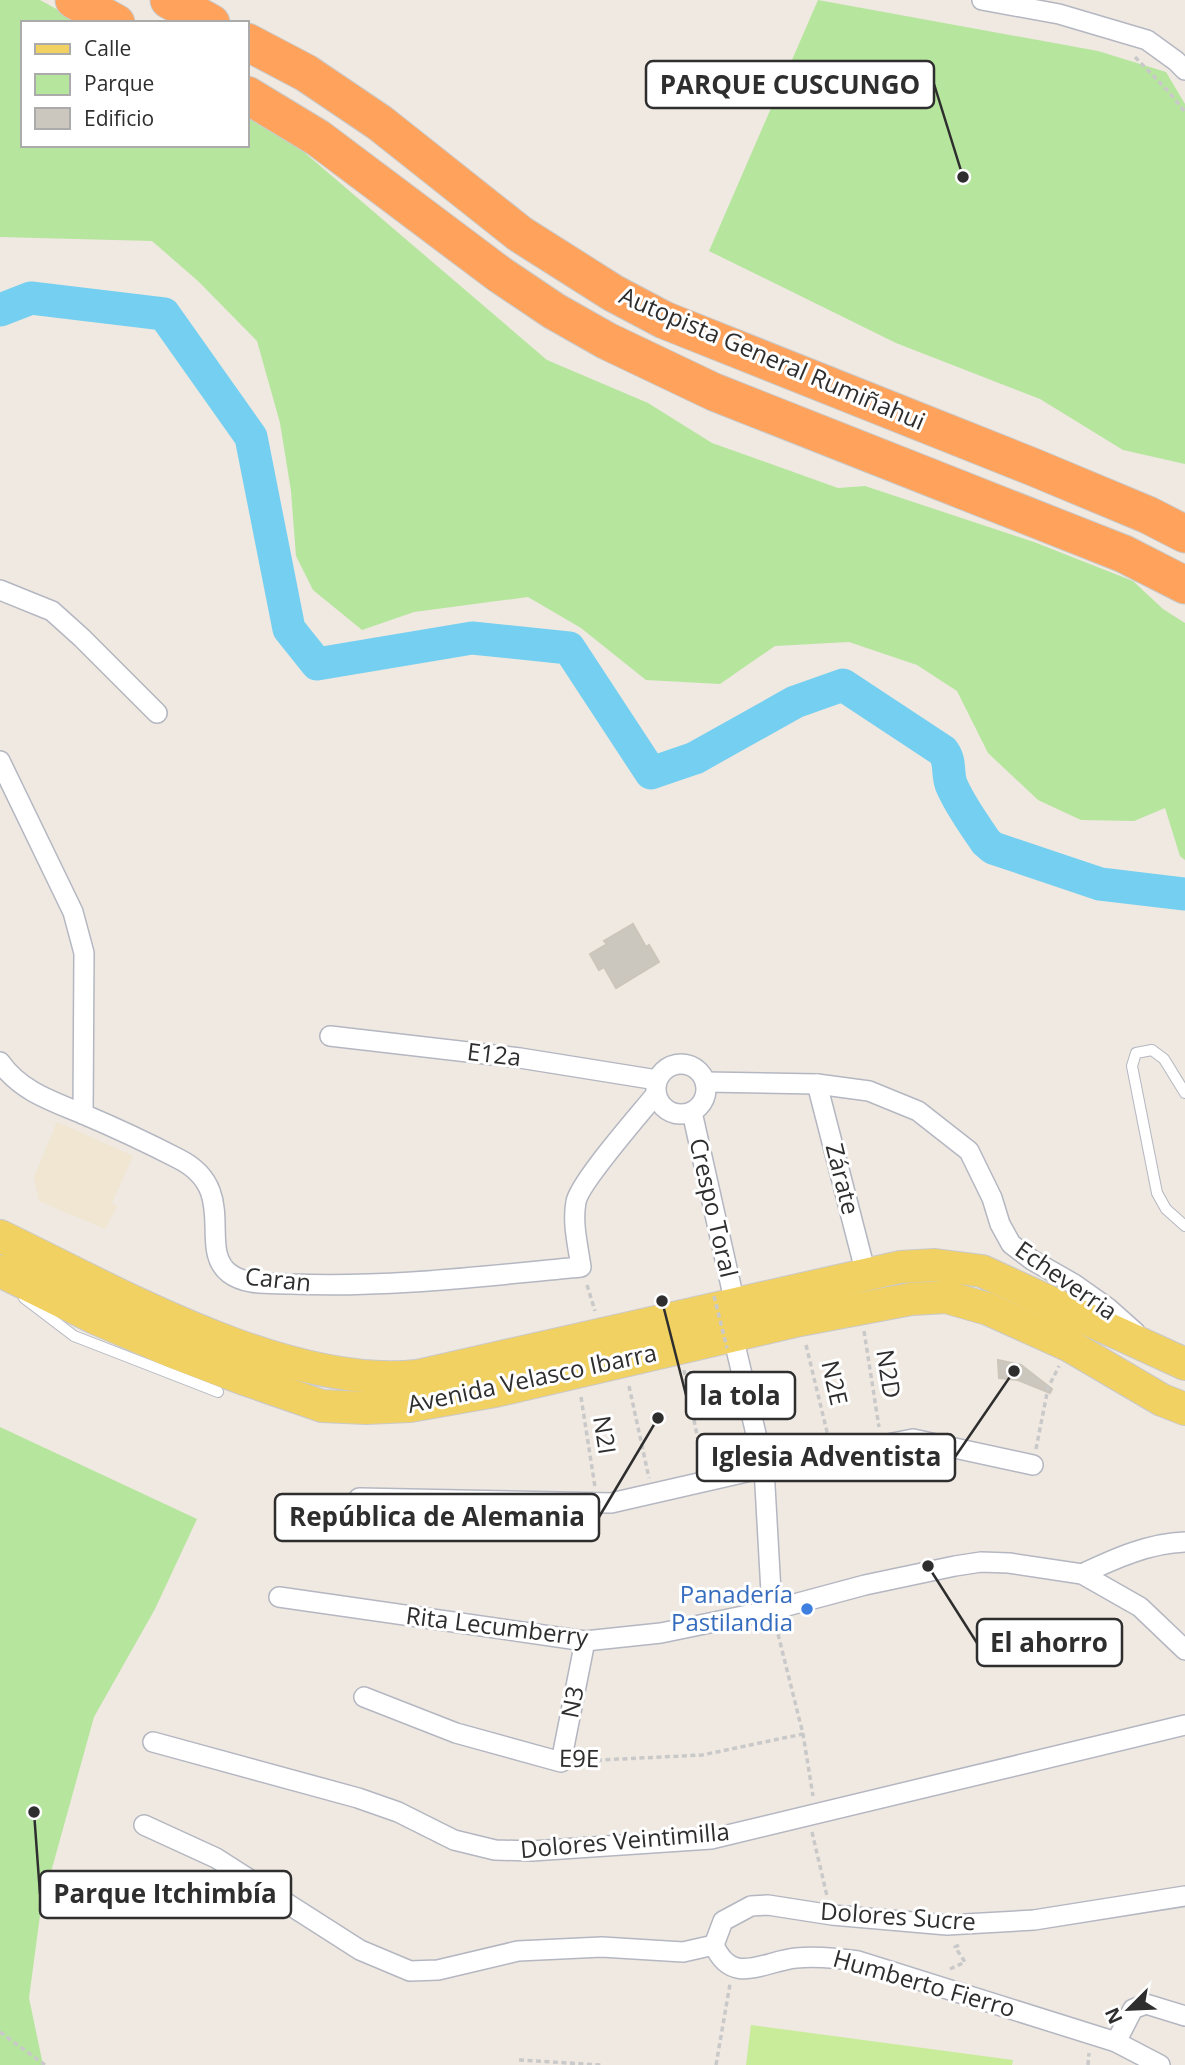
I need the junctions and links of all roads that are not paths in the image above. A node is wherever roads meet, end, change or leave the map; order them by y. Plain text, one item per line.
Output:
1 (74, 0) edge
2 (169, 0) edge
3 (982, 0) edge
4 (112, 21) edge
5 (207, 21) edge
6 (248, 42) edge
7 (1185, 70) edge
8 (248, 96) edge
9 (1185, 534) edge
10 (1185, 585) edge
11 (0, 590) edge
12 (157, 713) dead end
13 (0, 761) edge
14 (330, 1036) dead end
15 (0, 1062) edge
16 (705, 1082) junction
17 (817, 1084) junction
18 (656, 1087) junction
19 (1185, 1093) edge
20 (692, 1112) junction
21 (83, 1114) junction
22 (1185, 1226) edge
23 (0, 1236) edge
24 (0, 1271) edge
25 (866, 1274) junction
26 (724, 1300) junction
27 (730, 1342) junction
28 (1171, 1358) edge
29 (218, 1392) dead end
30 (1185, 1409) edge
31 (1033, 1465) road end
32 (764, 1468) junction
33 (359, 1498) dead end
34 (1185, 1542) edge
35 (1082, 1574) junction
36 (279, 1597) dead end
37 (772, 1610) junction
38 (584, 1641) junction
39 (1185, 1650) edge
40 (363, 1697) dead end
41 (1185, 1725) edge
42 (153, 1742) dead end
43 (561, 1762) joint
44 (144, 1825) dead end
45 (1185, 1896) edge
46 (714, 1945) junction
47 (1185, 2015) edge
48 (1116, 2042) junction
49 (1160, 2065) edge

1 - 4 highway
2 - 5 highway
3 - 7 street
6 - 9 highway, Autopista General Rumiñahui
8 - 10 highway, Autopista General Rumiñahui
11 - 12 street
13 - 21 street
14 - 18 street, E12a
15 - 21 street, Caran
16 - 17 street, Echeverria
16 - 18 street
16 - 20 street
17 - 25 street, Zárate
17 - 28 street, Echeverria
18 - 20 street
18 - 21 street, Caran
19 - 22 lane
20 - 26 street, Crespo Toral
23 - 26 main road, Avenida Velasco Ibarra
24 - 27 main road, Avenida Velasco Ibarra
24 - 29 lane
25 - 26 main road, Avenida Velasco Ibarra
25 - 28 main road, Avenida Velasco Ibarra
27 - 30 main road, Avenida Velasco Ibarra
27 - 32 street
31 - 32 street
32 - 33 street
32 - 37 street
34 - 35 street
35 - 37 street, Rita Lecumberry
35 - 39 street, Rita Lecumberry
36 - 38 street, Rita Lecumberry
37 - 38 street, Rita Lecumberry
38 - 43 street, N3
40 - 43 street, E9E
41 - 42 street, Dolores Veintimilla
44 - 46 street
45 - 46 street, Dolores Sucre
46 - 48 street, Humberto Fierro
47 - 48 street
48 - 49 street, Humberto Fierro

